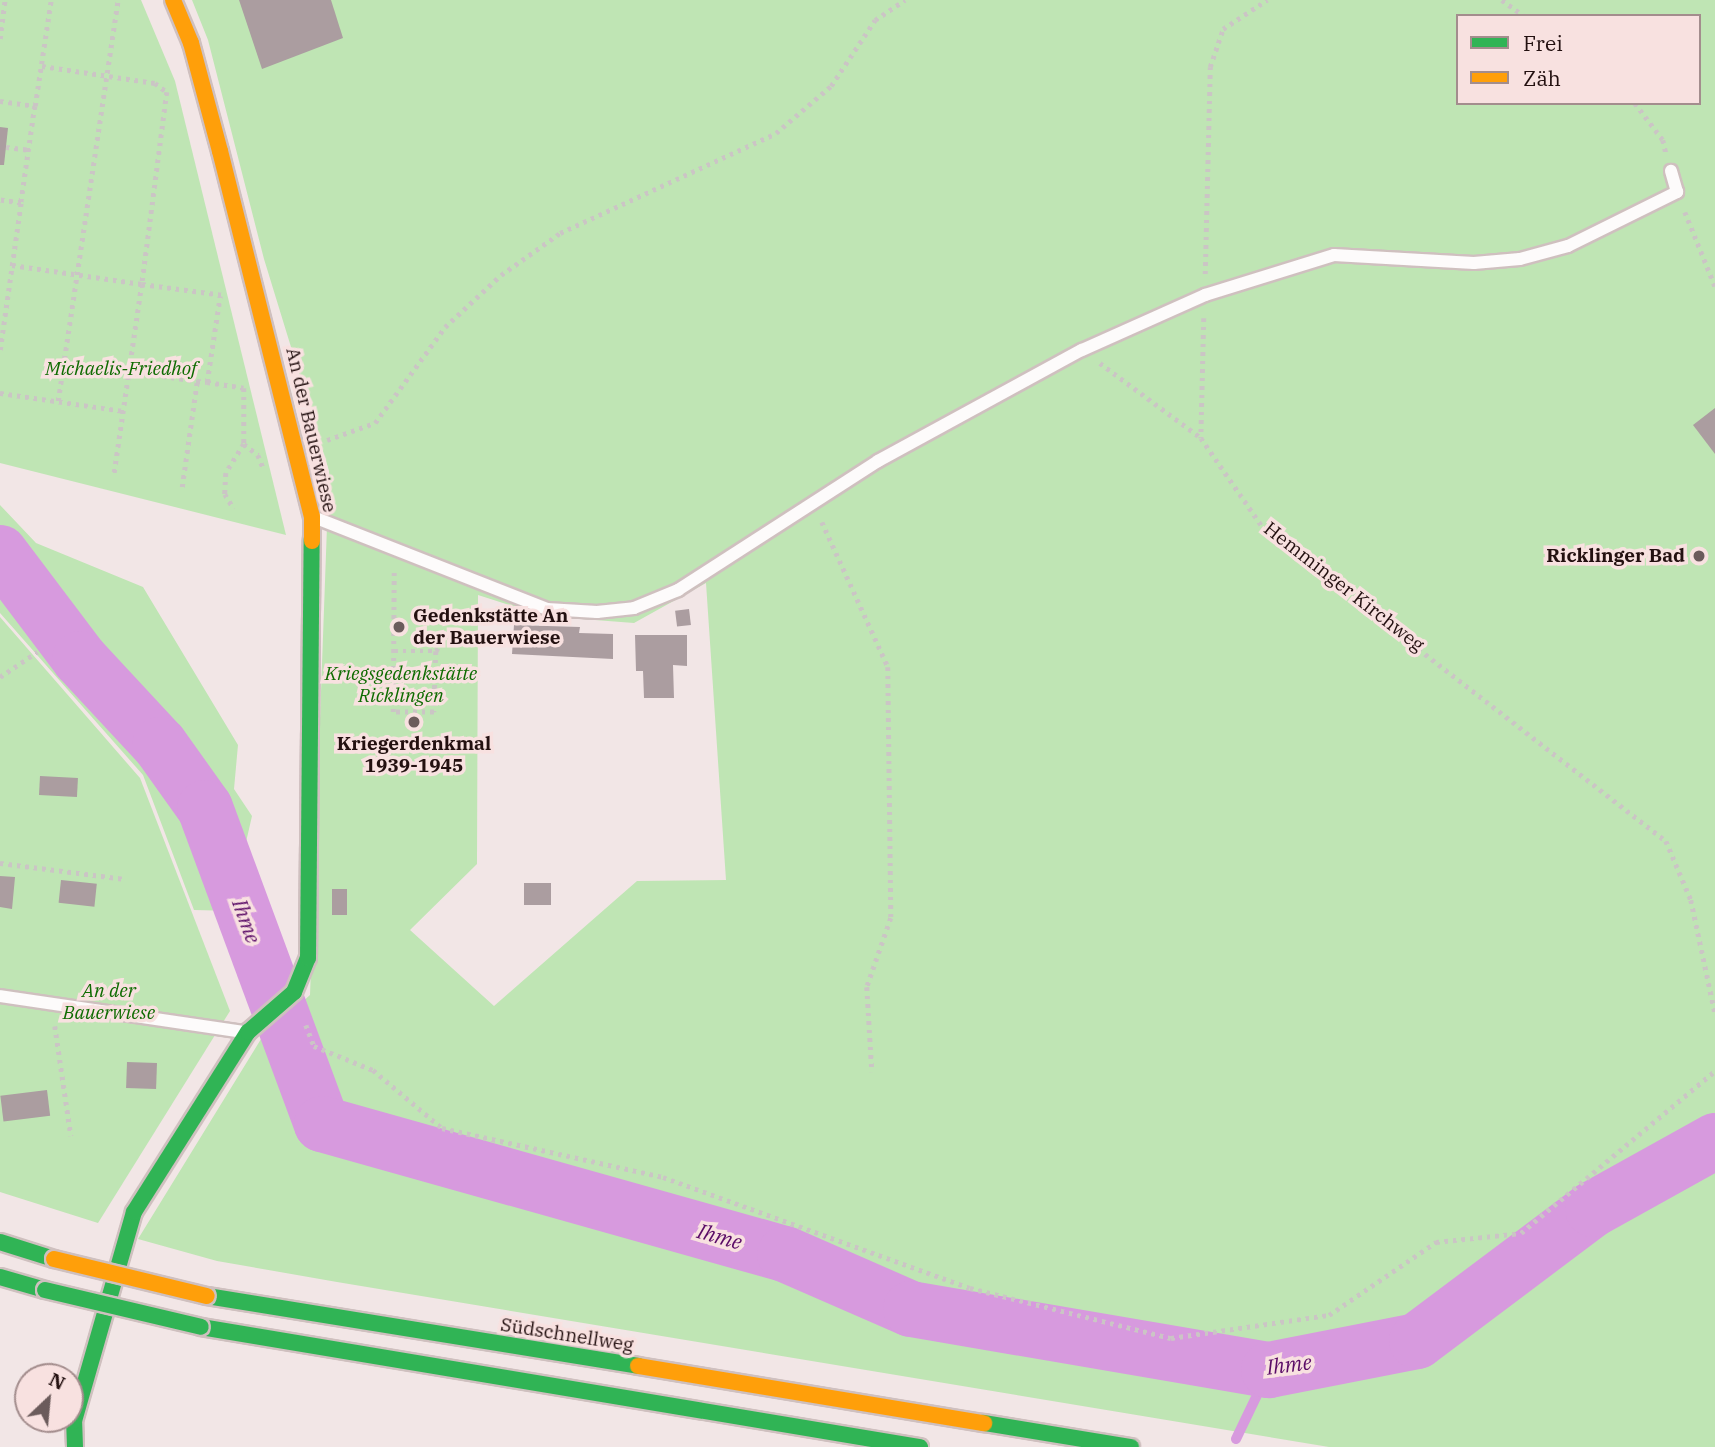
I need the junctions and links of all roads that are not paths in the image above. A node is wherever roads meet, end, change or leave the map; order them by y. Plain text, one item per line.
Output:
1 (173, 0) edge
2 (1671, 171) road end
3 (312, 516) junction
4 (0, 996) edge
5 (253, 1029) junction
6 (0, 1242) edge
7 (0, 1277) edge
8 (75, 1447) edge
9 (920, 1447) edge
10 (1131, 1447) edge

1 - 3 main road, An der Bauerwiese
2 - 3 lane
3 - 5 main road, An der Bauerwiese
4 - 5 lane
5 - 8 main road, An der Bauerwiese
6 - 10 main road, Südschnellweg, bridge
7 - 9 main road, bridge

